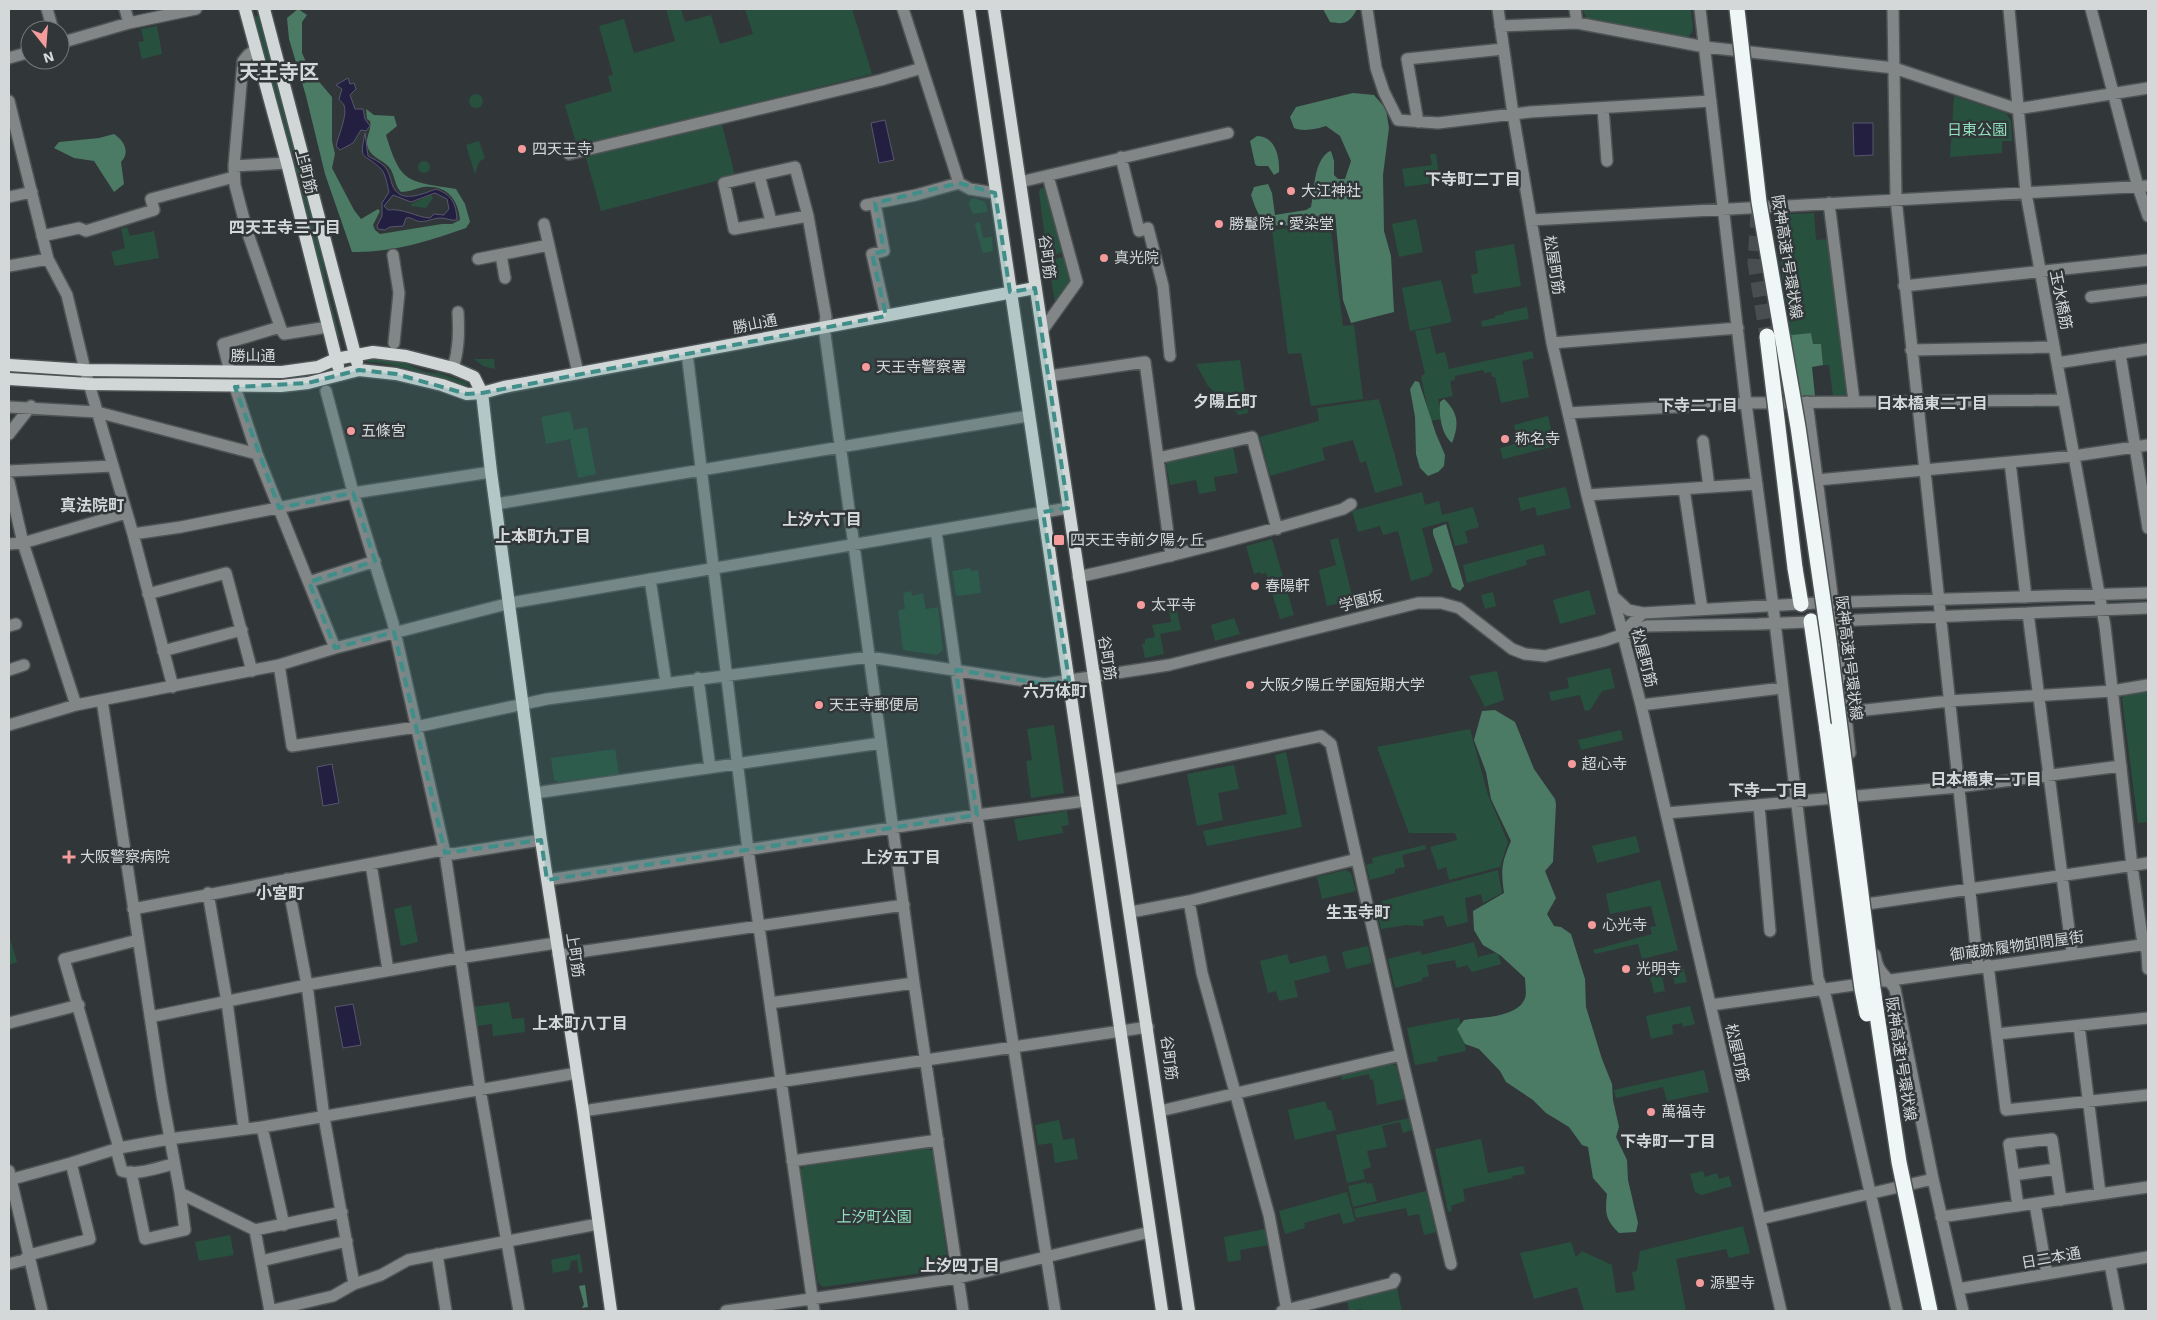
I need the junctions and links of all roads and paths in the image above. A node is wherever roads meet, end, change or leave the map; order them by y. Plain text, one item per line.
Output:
1 (125, 9) edge
2 (196, 9) edge
3 (245, 9) edge
4 (264, 9) edge
5 (903, 9) edge
6 (969, 9) edge
7 (994, 9) edge
8 (1367, 9) edge
9 (1498, 9) edge
10 (1575, 9) edge
11 (1700, 9) edge
12 (1737, 9) edge
13 (1893, 9) edge
14 (2009, 9) edge
15 (2091, 9) edge
16 (129, 23) junction
17 (1577, 23) junction
18 (1500, 26) junction
19 (70, 40) edge
20 (1705, 47) junction
21 (1503, 49) junction
22 (255, 50) junction
23 (922, 68) junction
24 (1894, 68) junction
25 (2148, 88) edge
26 (2114, 94) junction
27 (9, 101) edge
28 (1710, 101) junction
29 (1603, 108) junction
30 (2017, 109) junction
31 (1513, 114) junction
32 (1418, 122) junction
33 (13, 131) edge
34 (1228, 133) dead end
35 (569, 154) dead end
36 (1121, 157) junction
37 (1607, 161) dead end
38 (287, 163) junction
39 (234, 171) junction
40 (759, 175) junction
41 (1048, 176) junction
42 (1020, 182) junction
43 (959, 183) junction
44 (2143, 186) edge
45 (32, 192) junction
46 (995, 193) junction
47 (2026, 194) junction
48 (9, 197) edge
49 (1896, 200) junction
50 (1829, 203) junction
51 (1724, 209) junction
52 (808, 216) junction
53 (2148, 216) edge
54 (1531, 220) junction
55 (771, 221) junction
56 (544, 224) dead end
57 (42, 236) junction
58 (549, 245) junction
59 (393, 255) dead end
60 (501, 255) junction
61 (48, 259) junction
62 (478, 259) dead end
63 (2148, 260) edge
64 (9, 266) edge
65 (2040, 272) junction
66 (505, 278) dead end
67 (1904, 286) junction
68 (1035, 288) junction
69 (2148, 290) edge
70 (1010, 292) junction
71 (2091, 297) dead end
72 (458, 312) dead end
73 (886, 316) junction
74 (280, 327) junction
75 (824, 327) junction
76 (328, 328) junction
77 (1738, 328) junction
78 (1042, 331) junction
79 (1767, 336) tunnel mouth
80 (394, 343) dead end
81 (1552, 343) junction
82 (2054, 347) junction
83 (2148, 349) edge
84 (1911, 350) junction
85 (687, 353) junction
86 (2120, 353) junction
87 (355, 355) junction
88 (1170, 356) dead end
89 (336, 359) junction
90 (2057, 363) junction
91 (9, 364) edge
92 (453, 368) junction
93 (85, 370) junction
94 (359, 370) junction
95 (230, 372) junction
96 (578, 373) junction
97 (340, 374) junction
98 (1049, 376) junction
99 (9, 379) edge
100 (89, 384) junction
101 (235, 387) junction
102 (326, 391) dead end
103 (482, 393) junction
104 (1916, 400) junction
105 (2064, 400) junction
106 (1854, 401) junction
107 (1807, 402) junction
108 (1746, 403) junction
109 (31, 406) junction
110 (9, 407) edge
111 (97, 412) junction
112 (1568, 413) junction
113 (1028, 416) junction
114 (9, 434) edge
115 (1703, 441) dead end
116 (2148, 445) edge
117 (2135, 447) junction
118 (842, 448) junction
119 (257, 454) junction
120 (2074, 456) junction
121 (1158, 458) junction
122 (2010, 462) junction
123 (113, 466) junction
124 (702, 468) junction
125 (1924, 470) junction
126 (9, 471) edge
127 (491, 472) junction
128 (1818, 480) junction
129 (9, 482) edge
130 (1757, 484) junction
131 (1709, 487) junction
132 (1684, 489) junction
133 (353, 493) junction
134 (1586, 495) junction
135 (496, 504) junction
136 (1351, 504) dead end
137 (279, 508) junction
138 (1068, 508) junction
139 (1043, 512) junction
140 (126, 513) junction
141 (2148, 528) edge
142 (1276, 529) junction
143 (936, 531) junction
144 (133, 534) junction
145 (23, 543) junction
146 (9, 544) edge
147 (854, 545) junction
148 (1171, 556) junction
149 (375, 562) junction
150 (713, 568) junction
151 (1078, 577) junction
152 (650, 579) junction
153 (309, 582) junction
154 (2148, 593) edge
155 (148, 594) junction
156 (2100, 595) junction
157 (1613, 596) junction
158 (2026, 597) junction
159 (1939, 599) junction
160 (1833, 602) junction
161 (510, 603) junction
162 (1801, 604) junction
163 (1773, 606) junction
164 (2148, 608) edge
165 (1702, 609) junction
166 (2103, 611) junction
167 (1643, 613) junction
168 (2028, 613) junction
169 (1940, 615) junction
170 (1835, 620) junction
171 (1811, 622) junction
172 (1775, 623) junction
173 (242, 630) junction
174 (394, 632) junction
175 (1622, 634) junction
176 (335, 648) junction
177 (163, 651) junction
178 (869, 657) junction
179 (24, 665) dead end
180 (279, 665) junction
181 (9, 667) edge
182 (956, 670) junction
183 (252, 671) junction
184 (726, 674) junction
185 (1094, 676) junction
186 (698, 678) junction
187 (1069, 680) junction
188 (666, 683) junction
189 (2148, 685) edge
190 (173, 686) junction
191 (1782, 688) junction
192 (2112, 691) junction
193 (2039, 696) junction
194 (102, 700) junction
195 (1949, 701) junction
196 (524, 704) junction
197 (76, 705) junction
198 (1642, 705) junction
199 (1846, 712) junction
200 (9, 725) edge
201 (416, 728) junction
202 (881, 743) junction
203 (738, 764) junction
204 (2121, 766) junction
205 (710, 768) junction
206 (2049, 775) junction
207 (1111, 780) junction
208 (1958, 787) junction
209 (536, 793) junction
210 (1854, 796) junction
211 (1086, 800) junction
212 (1796, 802) junction
213 (1759, 804) junction
214 (1667, 813) junction
215 (978, 815) junction
216 (893, 827) junction
217 (541, 840) junction
218 (748, 850) junction
219 (444, 852) junction
220 (1356, 859) junction
221 (2148, 863) edge
222 (371, 864) junction
223 (2132, 866) junction
224 (2061, 876) junction
225 (287, 879) junction
226 (547, 880) junction
227 (1969, 889) junction
228 (208, 893) junction
229 (1189, 901) junction
230 (1867, 904) junction
231 (904, 906) junction
232 (134, 909) junction
233 (1131, 912) junction
234 (759, 926) junction
235 (1770, 931) dead end
236 (138, 940) junction
237 (2146, 944) edge
238 (557, 949) junction
239 (2072, 953) junction
240 (459, 958) junction
241 (1983, 966) junction
242 (2148, 969) edge
243 (388, 970) junction
244 (1890, 980) junction
245 (914, 983) junction
246 (306, 984) junction
247 (1822, 989) junction
248 (227, 1002) junction
249 (770, 1003) junction
250 (79, 1005) junction
251 (1711, 1005) junction
252 (150, 1017) junction
253 (2148, 1018) edge
254 (9, 1023) edge
255 (2079, 1026) junction
256 (1148, 1027) junction
257 (1120, 1031) junction
258 (1997, 1034) junction
259 (1014, 1047) junction
260 (1401, 1056) junction
261 (926, 1060) junction
262 (577, 1073) junction
263 (781, 1082) junction
264 (480, 1089) junction
265 (1237, 1094) junction
266 (2148, 1095) edge
267 (2089, 1102) junction
268 (583, 1111) junction
269 (1160, 1111) junction
270 (324, 1117) junction
271 (262, 1127) junction
272 (244, 1129) junction
273 (169, 1139) junction
274 (938, 1140) junction
275 (118, 1148) junction
276 (792, 1162) junction
277 (1899, 1162) junction
278 (71, 1164) junction
279 (174, 1164) junction
280 (2056, 1169) junction
281 (131, 1172) junction
282 (2014, 1175) junction
283 (9, 1176) edge
284 (1933, 1179) junction
285 (2148, 1187) edge
286 (180, 1193) junction
287 (2100, 1193) junction
288 (1870, 1194) junction
289 (2061, 1200) junction
290 (2035, 1204) junction
291 (2018, 1206) junction
292 (342, 1212) junction
293 (1941, 1217) junction
294 (1760, 1219) junction
295 (598, 1224) junction
296 (284, 1225) junction
297 (255, 1230) junction
298 (1150, 1232) junction
299 (347, 1241) junction
300 (507, 1241) junction
301 (437, 1254) junction
302 (29, 1255) junction
303 (1047, 1257) junction
304 (2148, 1257) edge
305 (261, 1261) junction
306 (9, 1264) edge
307 (1451, 1264) dead end
308 (2110, 1264) junction
309 (2047, 1274) junction
310 (958, 1278) junction
311 (1395, 1279) dead end
312 (354, 1284) junction
313 (1958, 1289) junction
314 (812, 1298) junction
315 (42, 1311) edge
316 (270, 1311) edge
317 (446, 1311) edge
318 (519, 1311) edge
319 (611, 1311) edge
320 (726, 1311) edge
321 (814, 1311) edge
322 (962, 1311) edge
323 (1055, 1311) edge
324 (1162, 1311) edge
325 (1189, 1311) edge
326 (1285, 1311) edge
327 (1781, 1311) edge
328 (1897, 1311) edge
329 (1930, 1311) edge
330 (1962, 1311) edge
331 (2119, 1311) edge

1 - 16 street
2 - 16 street
3 - 22 main road, 上町筋
4 - 87 main road, 上町筋
5 - 23 street
6 - 46 main road
7 - 42 main road, 谷町筋
8 - 32 street
9 - 18 street, 松屋町筋
10 - 17 street
11 - 20 street
12 - 277 highway, 阪神高速1号環状線, bridge
13 - 24 street
14 - 30 street, 玉水橋筋
15 - 26 street
16 - 19 street
17 - 18 street
17 - 20 street
18 - 21 street, 松屋町筋
20 - 24 street
20 - 28 street
21 - 31 street, 松屋町筋
21 - 32 street
22 - 38 main road, 上町筋
22 - 39 street
23 - 35 street
23 - 43 street
24 - 30 street
24 - 49 street
25 - 26 street
26 - 30 street
26 - 44 street
27 - 33 street
28 - 29 street
28 - 51 street
29 - 31 street
29 - 37 street
30 - 47 street, 玉水橋筋
31 - 32 street
31 - 54 street, 松屋町筋
33 - 45 street
34 - 36 street
36 - 41 street
36 - 88 street
38 - 39 street
38 - 76 main road, 上町筋
39 - 57 street
39 - 74 street
40 - 52 street
40 - 55 street
40 - 55 street
41 - 42 street
41 - 78 street
42 - 68 main road, 谷町筋
43 - 46 street
43 - 73 street
44 - 47 street
44 - 53 street
45 - 48 street
45 - 57 street
46 - 70 main road
47 - 49 street
47 - 65 street, 玉水橋筋
49 - 50 street
49 - 67 street
50 - 51 street
50 - 106 street
51 - 54 street
51 - 77 street
52 - 55 street
52 - 75 street
54 - 81 street, 松屋町筋
56 - 58 street
57 - 61 street
58 - 60 street
58 - 96 street
59 - 80 street
60 - 62 street
60 - 66 street
61 - 64 street
61 - 93 street
63 - 65 street
65 - 67 street
65 - 82 street, 玉水橋筋
67 - 84 street
68 - 70 main road, 勝山通
68 - 78 main road, 谷町筋
69 - 71 street
70 - 73 main road, 勝山通
70 - 113 main road
72 - 92 street
73 - 75 main road, 勝山通
74 - 76 street
74 - 95 street
75 - 85 main road, 勝山通
75 - 118 street
76 - 89 main road, 上町筋
77 - 81 street
77 - 108 street
78 - 98 main road, 谷町筋
79 - 162 highway, bridge
81 - 112 street, 松屋町筋
82 - 84 street
82 - 90 street, 玉水橋筋
83 - 86 street
84 - 104 street
85 - 96 main road, 勝山通
85 - 124 street
86 - 90 street
86 - 117 street
87 - 89 main road, 勝山通
87 - 92 main road, 勝山通
87 - 94 main road, 上町筋
89 - 95 main road, 勝山通
89 - 97 main road, 上町筋
90 - 105 street, 玉水橋筋
91 - 93 main road, 勝山通
92 - 103 main road, 勝山通
93 - 95 main road, 勝山通
93 - 100 street
94 - 97 main road, 勝山通
94 - 103 main road, 勝山通
96 - 103 main road, 勝山通
97 - 101 main road, 勝山通
98 - 121 street
98 - 138 main road, 谷町筋
99 - 100 main road, 勝山通
100 - 101 main road, 勝山通
100 - 111 street
101 - 119 street
102 - 133 street
103 - 127 main road, 上町筋
104 - 105 street
104 - 106 street
104 - 125 street
105 - 120 street, 玉水橋筋
106 - 107 street
107 - 108 street
107 - 128 street
108 - 112 street
108 - 130 street
109 - 110 street
109 - 111 street
109 - 114 street
111 - 119 street
111 - 123 street
112 - 134 street, 松屋町筋
113 - 118 street
113 - 139 main road
115 - 131 street
116 - 117 street
117 - 120 street
117 - 141 street
118 - 124 street
118 - 147 street
119 - 137 street
120 - 122 street
120 - 156 street, 玉水橋筋
121 - 142 street
121 - 148 street
122 - 125 street
122 - 158 street
123 - 126 street
123 - 140 street
124 - 135 street
124 - 150 street
125 - 128 street
125 - 159 street
127 - 133 street
127 - 135 main road, 上町筋
128 - 160 street
129 - 145 street
130 - 131 street
130 - 163 street
131 - 132 street
132 - 134 street
132 - 165 street
133 - 137 street
133 - 149 street
134 - 157 street, 松屋町筋
135 - 161 main road, 上町筋
136 - 142 street
137 - 144 street
137 - 153 street
138 - 139 street
138 - 151 main road, 谷町筋
139 - 143 street
139 - 187 main road
140 - 144 street
140 - 145 street
142 - 148 street
143 - 147 street
143 - 182 street
144 - 155 street
145 - 146 street
145 - 197 street
147 - 150 street
147 - 178 street
148 - 151 street
149 - 153 street
149 - 174 street
150 - 152 street
150 - 184 street
151 - 185 main road, 谷町筋
152 - 161 street
152 - 188 street
153 - 176 street
154 - 156 street
155 - 173 street
155 - 177 street
156 - 158 street
156 - 166 street, 玉水橋筋
157 - 167 street
157 - 175 street, 松屋町筋
158 - 159 street
159 - 160 street
159 - 169 street
160 - 162 street
160 - 170 street
161 - 174 street
161 - 196 main road, 上町筋
162 - 163 street
163 - 165 street
163 - 172 street
164 - 166 street, 学園坂
165 - 167 street
166 - 168 street, 学園坂
166 - 192 street, 玉水橋筋
167 - 175 street
168 - 169 street, 学園坂
168 - 193 street
169 - 170 street, 学園坂
169 - 195 street
170 - 171 street, 学園坂
170 - 199 street
171 - 172 street, 学園坂
171 - 277 highway, bridge
172 - 175 street, 学園坂
172 - 191 street
173 - 177 street
173 - 183 street
174 - 176 street
174 - 201 street
175 - 185 street, 学園坂
175 - 198 street, 松屋町筋
176 - 180 street
177 - 190 street
178 - 182 street, 学園坂
178 - 184 street, 学園坂
178 - 202 street
179 - 181 street
180 - 183 street
180 - 201 street, 学園坂
182 - 187 street, 学園坂
182 - 215 street
183 - 190 street
184 - 186 street, 学園坂
184 - 203 street
185 - 187 street, 学園坂
185 - 207 main road, 谷町筋
186 - 188 street, 学園坂
186 - 205 street
187 - 211 main road
188 - 196 street, 学園坂
189 - 192 street
190 - 194 street
191 - 198 street
191 - 212 street
192 - 193 street
192 - 204 street, 玉水橋筋
193 - 195 street
193 - 206 street
194 - 197 street
194 - 232 street
195 - 199 street
195 - 208 street
196 - 201 street, 学園坂
196 - 209 main road, 上町筋
197 - 200 street
198 - 214 street, 松屋町筋
199 - 210 street
201 - 219 street
202 - 203 street
202 - 216 street
203 - 205 street
203 - 218 street
204 - 206 street
204 - 223 street, 玉水橋筋
205 - 209 street
206 - 208 street
206 - 224 street
207 - 220 street
207 - 233 main road, 谷町筋
208 - 210 street
208 - 227 street
209 - 217 main road, 上町筋
210 - 212 street
210 - 230 street
211 - 215 street
211 - 257 main road
212 - 213 street
212 - 247 street
213 - 214 street
213 - 235 street
214 - 251 street, 松屋町筋
215 - 216 street
215 - 259 street
216 - 218 street
216 - 231 street
217 - 219 street
217 - 226 main road, 上町筋
218 - 226 street
218 - 234 street
219 - 222 street
219 - 240 street
220 - 229 street
220 - 260 street
221 - 223 street
222 - 225 street
222 - 243 street
223 - 224 street
223 - 237 street, 玉水橋筋
224 - 227 street
224 - 239 street
225 - 228 street
225 - 246 street
226 - 238 main road, 上町筋
227 - 230 street
227 - 241 street
228 - 232 street
228 - 248 street
229 - 233 street
229 - 265 street
230 - 244 street
231 - 234 street
231 - 245 street
232 - 236 street
233 - 256 main road, 谷町筋
234 - 238 street
234 - 249 street
236 - 250 street
236 - 252 street
237 - 239 street, 御蔵跡履物卸問屋街
237 - 242 street, 玉水橋筋
238 - 240 street
238 - 262 main road, 上町筋
239 - 241 street, 御蔵跡履物卸問屋街
240 - 243 street
240 - 264 street
241 - 244 street, 御蔵跡履物卸問屋街
241 - 258 street
243 - 246 street
244 - 247 street, 御蔵跡履物卸問屋街
244 - 284 street
245 - 249 street
245 - 261 street
246 - 248 street
246 - 270 street
247 - 251 street, 御蔵跡履物卸問屋街
247 - 288 street
248 - 252 street
248 - 272 street
249 - 263 street
250 - 254 street
250 - 275 street
251 - 294 street, 松屋町筋
252 - 273 street
253 - 255 street
255 - 258 street
255 - 267 street
256 - 257 street
256 - 269 main road, 谷町筋
257 - 259 street
257 - 298 main road
258 - 267 street
259 - 261 street
259 - 303 street
260 - 265 street
260 - 307 street
261 - 263 street
261 - 274 street
262 - 264 street
262 - 268 main road, 上町筋
263 - 268 street
263 - 276 street
264 - 270 street
264 - 300 street
265 - 269 street
265 - 326 street
266 - 267 street
267 - 287 street
268 - 295 main road, 上町筋
269 - 325 main road, 谷町筋
270 - 271 street
270 - 292 street
271 - 272 street
271 - 296 street
272 - 273 street
273 - 275 street
273 - 279 street
274 - 276 street
274 - 310 street
275 - 278 street
275 - 281 street
276 - 314 street
277 - 329 highway, 阪神高速1号環状線, bridge
278 - 283 street
278 - 302 street
279 - 281 street
279 - 286 street
280 - 282 street
280 - 282 street
280 - 289 street
281 - 286 street
282 - 291 street
283 - 302 street
284 - 288 street
284 - 293 street
285 - 287 street
286 - 297 street
287 - 289 street
288 - 294 street
288 - 328 street
289 - 290 street
290 - 291 street
290 - 309 street
291 - 293 street
292 - 296 street
292 - 299 street
293 - 313 street
294 - 327 street, 松屋町筋
295 - 300 street
295 - 319 main road, 上町筋
296 - 297 street
297 - 305 street
298 - 303 street
298 - 324 main road
299 - 305 street
299 - 312 street
300 - 301 street
300 - 318 street
301 - 312 street
301 - 317 street
302 - 306 street
302 - 315 street
303 - 310 street
303 - 323 street
304 - 308 street, 日二本通
305 - 316 street
308 - 309 street, 日二本通
308 - 331 street
309 - 313 street, 日二本通
310 - 314 street
310 - 322 street
311 - 326 street
312 - 316 street
313 - 330 street
314 - 320 street
314 - 321 street

